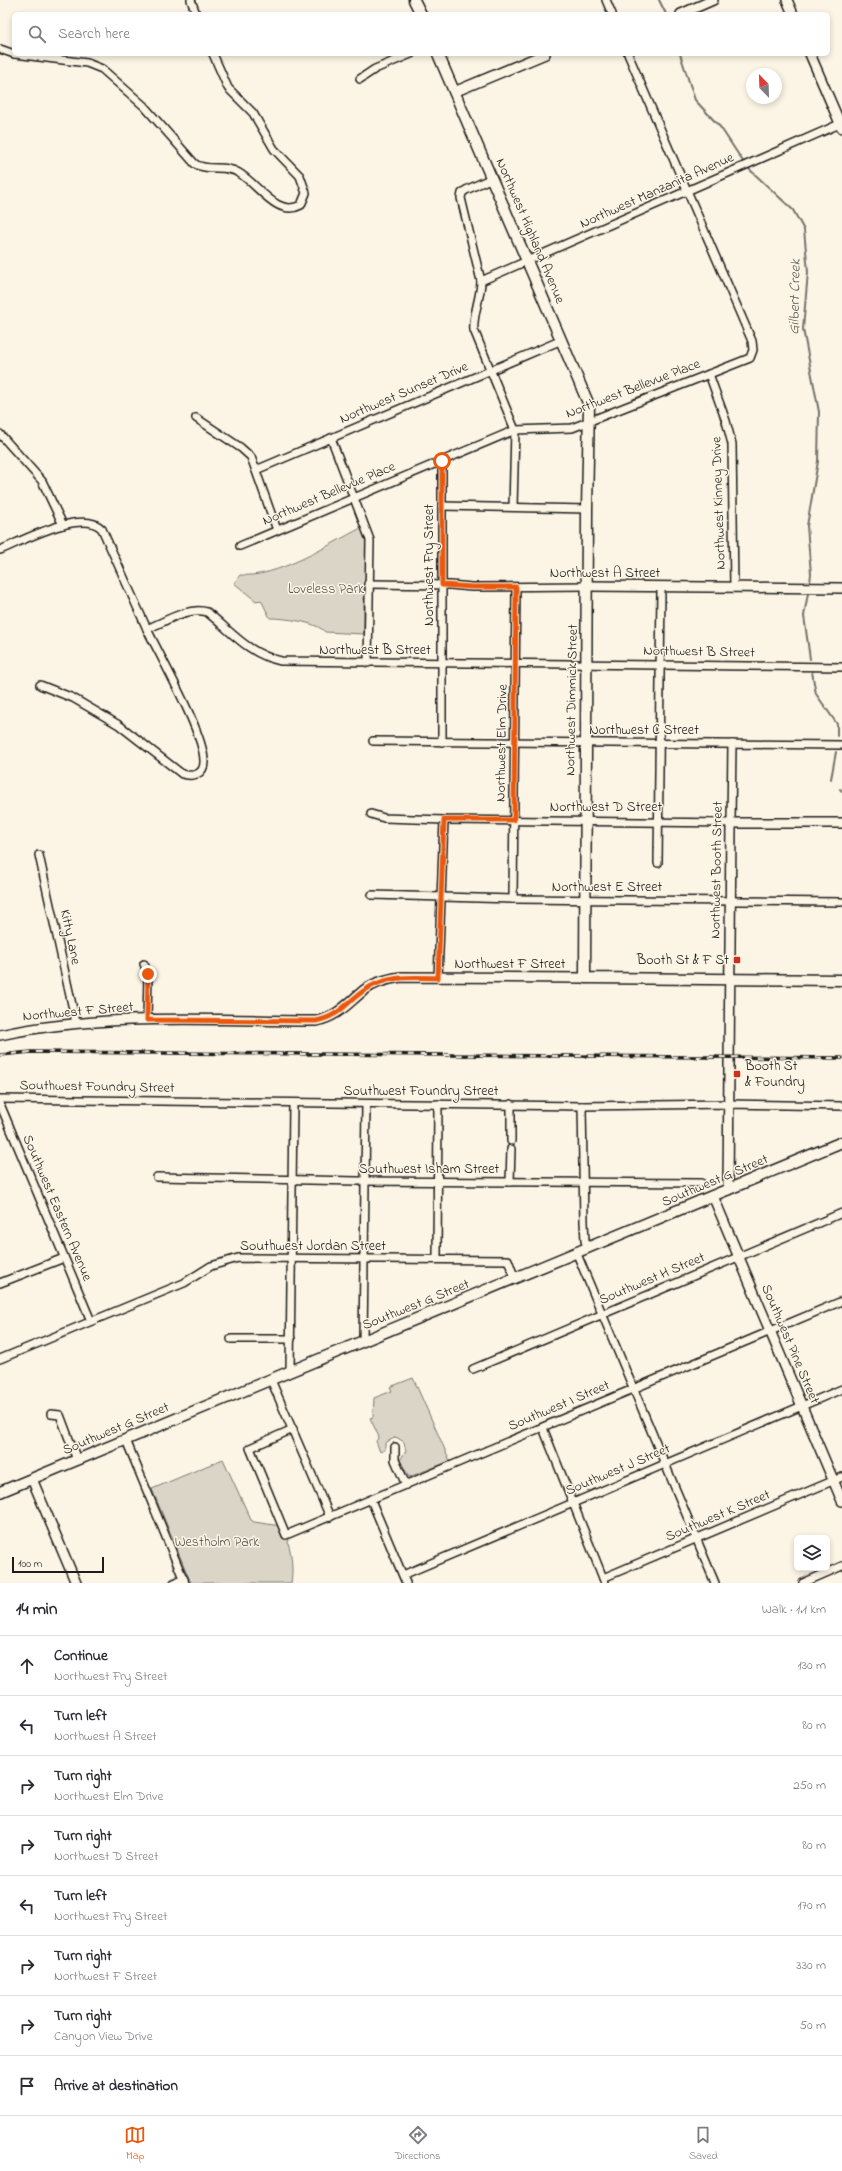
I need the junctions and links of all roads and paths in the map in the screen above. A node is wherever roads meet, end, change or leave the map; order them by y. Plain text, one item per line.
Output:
1 (191, 0) edge
2 (414, 0) edge
3 (606, 0) edge
4 (713, 0) edge
5 (787, 0) edge
6 (195, 12) edge
7 (419, 12) edge
8 (611, 12) edge
9 (686, 12) edge
10 (792, 12) edge
11 (0, 49) edge
12 (12, 53) edge
13 (31, 56) edge
14 (214, 56) edge
15 (406, 56) edge
16 (439, 56) edge
17 (540, 56) edge
18 (629, 56) edge
19 (811, 56) edge
20 (360, 79) dead end
21 (454, 92) junction
22 (841, 125) edge
23 (492, 178) junction
24 (688, 192) junction
25 (528, 262) junction
26 (482, 281) junction
27 (562, 340) junction
28 (491, 371) junction
29 (709, 374) junction
30 (196, 418) dead end
31 (588, 422) junction
32 (515, 430) junction
33 (0, 434) edge
34 (331, 438) junction
35 (442, 461) junction
36 (256, 470) junction
37 (355, 497) junction
38 (442, 506) junction
39 (513, 507) junction
40 (587, 509) junction
41 (63, 525) junction
42 (277, 530) junction
43 (240, 546) dead end
44 (0, 550) edge
45 (368, 584) junction
46 (442, 585) junction
47 (588, 586) junction
48 (516, 587) junction
49 (661, 587) junction
50 (734, 587) junction
51 (842, 588) edge
52 (147, 629) junction
53 (368, 663) junction
54 (442, 663) junction
55 (516, 664) junction
56 (587, 664) junction
57 (660, 665) junction
58 (842, 667) edge
59 (40, 685) dead end
60 (373, 741) dead end
61 (442, 742) junction
62 (515, 742) junction
63 (586, 743) junction
64 (659, 743) junction
65 (732, 744) junction
66 (842, 745) edge
67 (371, 814) dead end
68 (444, 820) junction
69 (514, 820) junction
70 (585, 821) junction
71 (658, 822) junction
72 (731, 823) junction
73 (842, 823) edge
74 (39, 855) dead end
75 (658, 863) dead end
76 (372, 895) dead end
77 (441, 896) junction
78 (513, 899) junction
79 (586, 900) junction
80 (731, 901) junction
81 (842, 902) edge
82 (144, 964) dead end
83 (438, 978) junction
84 (585, 978) junction
85 (730, 980) junction
86 (842, 980) edge
87 (147, 1020) junction
88 (76, 1023) junction
89 (0, 1035) edge
90 (0, 1099) edge
91 (293, 1103) junction
92 (0, 1104) edge
93 (366, 1104) junction
94 (438, 1104) junction
95 (511, 1104) junction
96 (729, 1104) junction
97 (582, 1106) junction
98 (842, 1106) edge
99 (842, 1142) edge
100 (157, 1177) dead end
101 (293, 1180) junction
102 (366, 1181) junction
103 (437, 1182) junction
104 (510, 1182) junction
105 (583, 1183) junction
106 (701, 1183) dead end
107 (728, 1190) junction
108 (713, 1196) junction
109 (842, 1213) edge
110 (588, 1249) junction
111 (577, 1254) junction
112 (739, 1257) junction
113 (64, 1258) junction
114 (292, 1258) junction
115 (364, 1259) junction
116 (437, 1259) junction
117 (515, 1279) junction
118 (0, 1283) edge
119 (842, 1301) edge
120 (602, 1314) junction
121 (91, 1321) junction
122 (770, 1331) junction
123 (231, 1339) dead end
124 (291, 1339) junction
125 (363, 1342) junction
126 (0, 1359) edge
127 (473, 1369) dead end
128 (290, 1372) junction
129 (271, 1380) junction
130 (633, 1389) junction
131 (842, 1389) edge
132 (802, 1406) junction
133 (51, 1414) dead end
134 (543, 1428) junction
135 (293, 1429) junction
136 (126, 1440) junction
137 (395, 1447) dead end
138 (78, 1460) junction
139 (666, 1464) junction
140 (32, 1479) junction
141 (838, 1479) edge
142 (406, 1485) junction
143 (0, 1492) edge
144 (371, 1500) junction
145 (842, 1502) edge
146 (573, 1504) junction
147 (330, 1517) junction
148 (696, 1539) junction
149 (842, 1566) edge
150 (403, 1575) junction
151 (185, 1581) edge
152 (604, 1581) edge
153 (76, 1583) edge
154 (174, 1583) edge
155 (406, 1583) edge
156 (715, 1583) edge
157 (803, 1583) edge

1 - 6 street
2 - 7 main road
3 - 8 street
4 - 9 street
5 - 10 street
11 - 12 street
13 - 14 street
15 - 20 street
16 - 21 main road, Northwest Highland Avenue
17 - 21 street
18 - 24 street
19 - 22 street
21 - 23 main road, Northwest Highland Avenue
22 - 24 street, Northwest Manzanita Avenue
23 - 25 main road, Northwest Highland Avenue
23 - 26 street
24 - 25 street, Northwest Manzanita Avenue
24 - 29 street, Northwest Bellevue Place
25 - 26 street, Northwest Manzanita Avenue
25 - 27 main road, Northwest Highland Avenue
26 - 28 street
27 - 28 street, Northwest Sunset Drive
27 - 31 main road, Northwest Highland Avenue
28 - 32 street
28 - 34 street, Northwest Sunset Drive
29 - 31 street, Northwest Bellevue Place
29 - 50 street, Northwest Kinney Drive
30 - 36 street
31 - 32 street, Northwest Bellevue Place
31 - 40 main road, Northwest Dimmick Street
32 - 35 street, Northwest Bellevue Place
32 - 39 street
33 - 41 street
34 - 36 street, Northwest Sunset Drive
34 - 37 street
35 - 37 street, Northwest Bellevue Place
35 - 38 street, Northwest Fry Street
36 - 42 street
37 - 42 street, Northwest Bellevue Place
37 - 45 street
38 - 39 street
38 - 46 street, Northwest Fry Street
39 - 40 street
40 - 47 main road, Northwest Dimmick Street
41 - 44 street
41 - 52 street
42 - 43 street, Northwest Bellevue Place
45 - 46 street, Northwest A Street
45 - 53 street
46 - 48 street, Northwest A Street
46 - 54 street, Northwest Fry Street
47 - 48 street, Northwest A Street
47 - 49 street, Northwest A Street
47 - 56 main road, Northwest Dimmick Street
48 - 55 street, Northwest Elm Drive
49 - 50 street, Northwest A Street
49 - 57 street
50 - 51 street, Northwest A Street
52 - 53 street, Northwest B Street
52 - 59 street
53 - 54 street, Northwest B Street
54 - 55 street, Northwest B Street
54 - 61 street, Northwest Fry Street
55 - 56 street, Northwest B Street
55 - 62 street, Northwest Elm Drive
56 - 57 street, Northwest B Street
56 - 63 main road, Northwest Dimmick Street
57 - 58 street, Northwest B Street
57 - 64 street
60 - 61 street, Northwest C Street
61 - 62 street, Northwest C Street
62 - 63 street, Northwest C Street
62 - 69 street, Northwest Elm Drive
63 - 64 street, Northwest C Street
63 - 70 main road, Northwest Dimmick Street
64 - 65 street, Northwest C Street
64 - 71 street
65 - 66 street, Northwest C Street
65 - 72 street, Northwest Booth Street
67 - 68 street, Northwest D Street
68 - 69 street, Northwest D Street
68 - 77 street
69 - 70 street, Northwest D Street
69 - 78 street, Northwest Elm Drive
70 - 71 street, Northwest D Street
70 - 79 main road, Northwest Dimmick Street
71 - 72 street, Northwest D Street
71 - 75 street
72 - 73 street, Northwest D Street
72 - 80 street, Northwest Booth Street
74 - 88 street, Kitty Lane
76 - 77 street, Northwest E Street
77 - 78 street, Northwest E Street
77 - 83 street
78 - 79 street, Northwest E Street
79 - 80 street, Northwest E Street
79 - 84 main road, Northwest Dimmick Street
80 - 81 street, Northwest E Street
80 - 85 street, Northwest Booth Street
82 - 87 street
83 - 84 street, Northwest F Street
83 - 87 street, Northwest F Street
84 - 85 main road, Northwest F Street
85 - 86 main road, Northwest F Street
85 - 96 street, Northwest Booth Street
87 - 88 street, Northwest F Street
88 - 89 street, Northwest F Street
90 - 91 street, Southwest Foundry Street
91 - 93 street, Southwest Foundry Street
91 - 101 street
92 - 113 street, Southwest Eastern Avenue
93 - 94 street, Southwest Foundry Street
93 - 102 street
94 - 95 street, Southwest Foundry Street
94 - 103 street
95 - 97 street, Southwest Foundry Street
95 - 104 street
96 - 97 street, Southwest Foundry Street
96 - 98 street, Southwest Foundry Street
96 - 107 street, Northwest Booth Street
97 - 105 street
99 - 107 main road, Southwest G Street
100 - 101 street, Southwest Isham Street
101 - 102 street, Southwest Isham Street
101 - 114 street
102 - 103 street, Southwest Isham Street
102 - 115 street
103 - 104 street, Southwest Isham Street
103 - 116 street
104 - 105 street, Southwest Isham Street
105 - 106 street, Southwest Isham Street
105 - 110 street
107 - 108 main road, Southwest G Street
108 - 110 main road, Southwest G Street
108 - 112 street, Southwest Pine Street
109 - 112 street, Southwest H Street
110 - 111 main road, Southwest G Street
111 - 117 main road, Southwest G Street
111 - 120 street
112 - 120 street, Southwest H Street
112 - 122 street, Southwest Pine Street
113 - 118 street
113 - 121 street, Southwest Eastern Avenue
114 - 115 street, Southwest Jordan Street
114 - 121 street, Southwest Jordan Street
114 - 124 street
115 - 116 street, Southwest Jordan Street
115 - 125 street
116 - 117 street, Southwest Jordan Street
117 - 125 main road, Southwest G Street
119 - 122 street, Southwest I Street
120 - 127 street, Southwest H Street
120 - 130 street
121 - 126 street, Southwest Jordan Street
122 - 130 street, Southwest I Street
122 - 132 street, Southwest Pine Street
123 - 124 street
124 - 128 street
125 - 128 main road, Southwest G Street
128 - 129 main road, Southwest G Street
129 - 135 street
129 - 136 main road, Southwest G Street
130 - 134 street, Southwest I Street
130 - 139 street
131 - 132 street, Southwest J Street
132 - 139 street, Southwest J Street
132 - 141 street, Southwest Pine Street
133 - 138 street
134 - 142 street, Southwest I Street
134 - 146 street
135 - 147 street
135 - 147 street, Southwest I Street
136 - 138 main road, Southwest G Street
136 - 151 street
137 - 142 street
138 - 140 main road, Southwest G Street
139 - 146 street, Southwest J Street
139 - 148 street
140 - 143 main road, Southwest G Street
140 - 153 street
141 - 145 street, Southwest Pine Street
141 - 148 street, Southwest K Street
142 - 144 street, Southwest I Street
144 - 147 street, Southwest I Street
144 - 150 street
146 - 150 street, Southwest J Street
146 - 152 street
148 - 152 street, Southwest K Street
148 - 156 street
149 - 157 street
150 - 155 street
151 - 154 street

